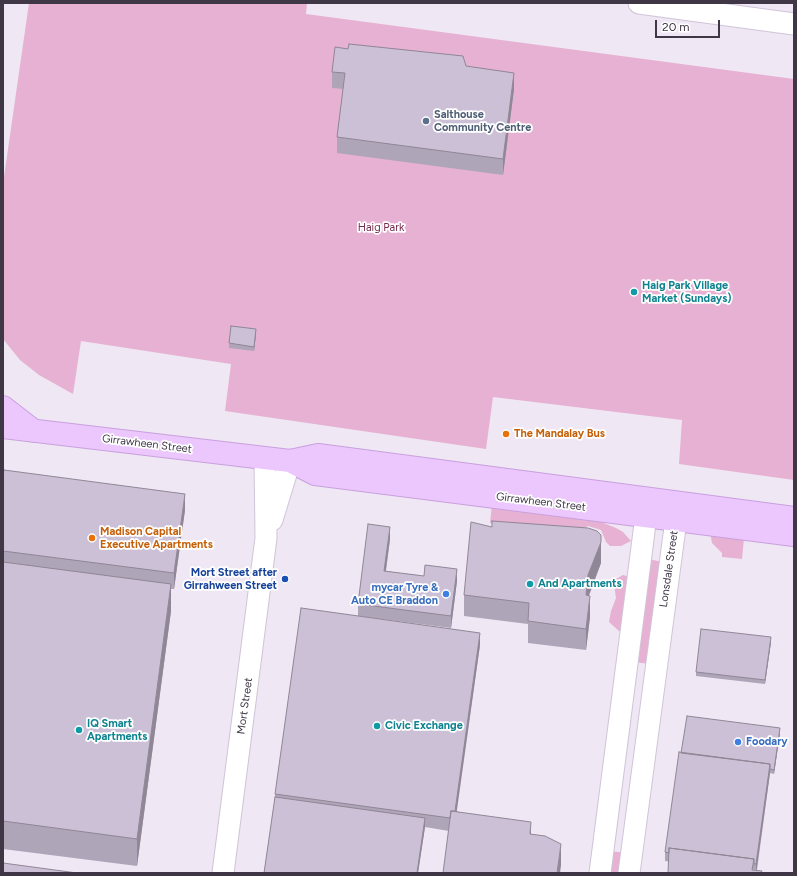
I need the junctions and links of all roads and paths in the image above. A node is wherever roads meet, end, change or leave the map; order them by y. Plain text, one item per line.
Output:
1 (639, 3) edge
2 (706, 7) edge
3 (794, 24) edge
4 (3, 407) edge
5 (3, 427) edge
6 (34, 431) junction
7 (265, 458) junction
8 (290, 461) junction
9 (663, 501) junction
10 (646, 516) junction
11 (794, 518) edge
12 (676, 520) junction
13 (794, 535) edge
14 (266, 538) junction
15 (601, 870) edge
16 (629, 872) edge
17 (223, 873) edge

1 - 2 street
2 - 3 street
4 - 6 street
5 - 6 street, Girrawheen Street
6 - 7 street, Girrawheen Street
7 - 8 street, Girrawheen Street
7 - 14 street, Mort Street
8 - 9 street, Girrawheen Street
8 - 10 street, Girrawheen Street
8 - 14 street, Mort Street
9 - 10 street
9 - 11 street, Girrawheen Street
9 - 12 street, Lonsdale Street
10 - 12 street, Girrawheen Street
10 - 15 street, Lonsdale Street
12 - 13 street, Girrawheen Street
12 - 16 street, Lonsdale Street
14 - 17 street, Mort Street
15 - 16 street, Lonsdale Street

